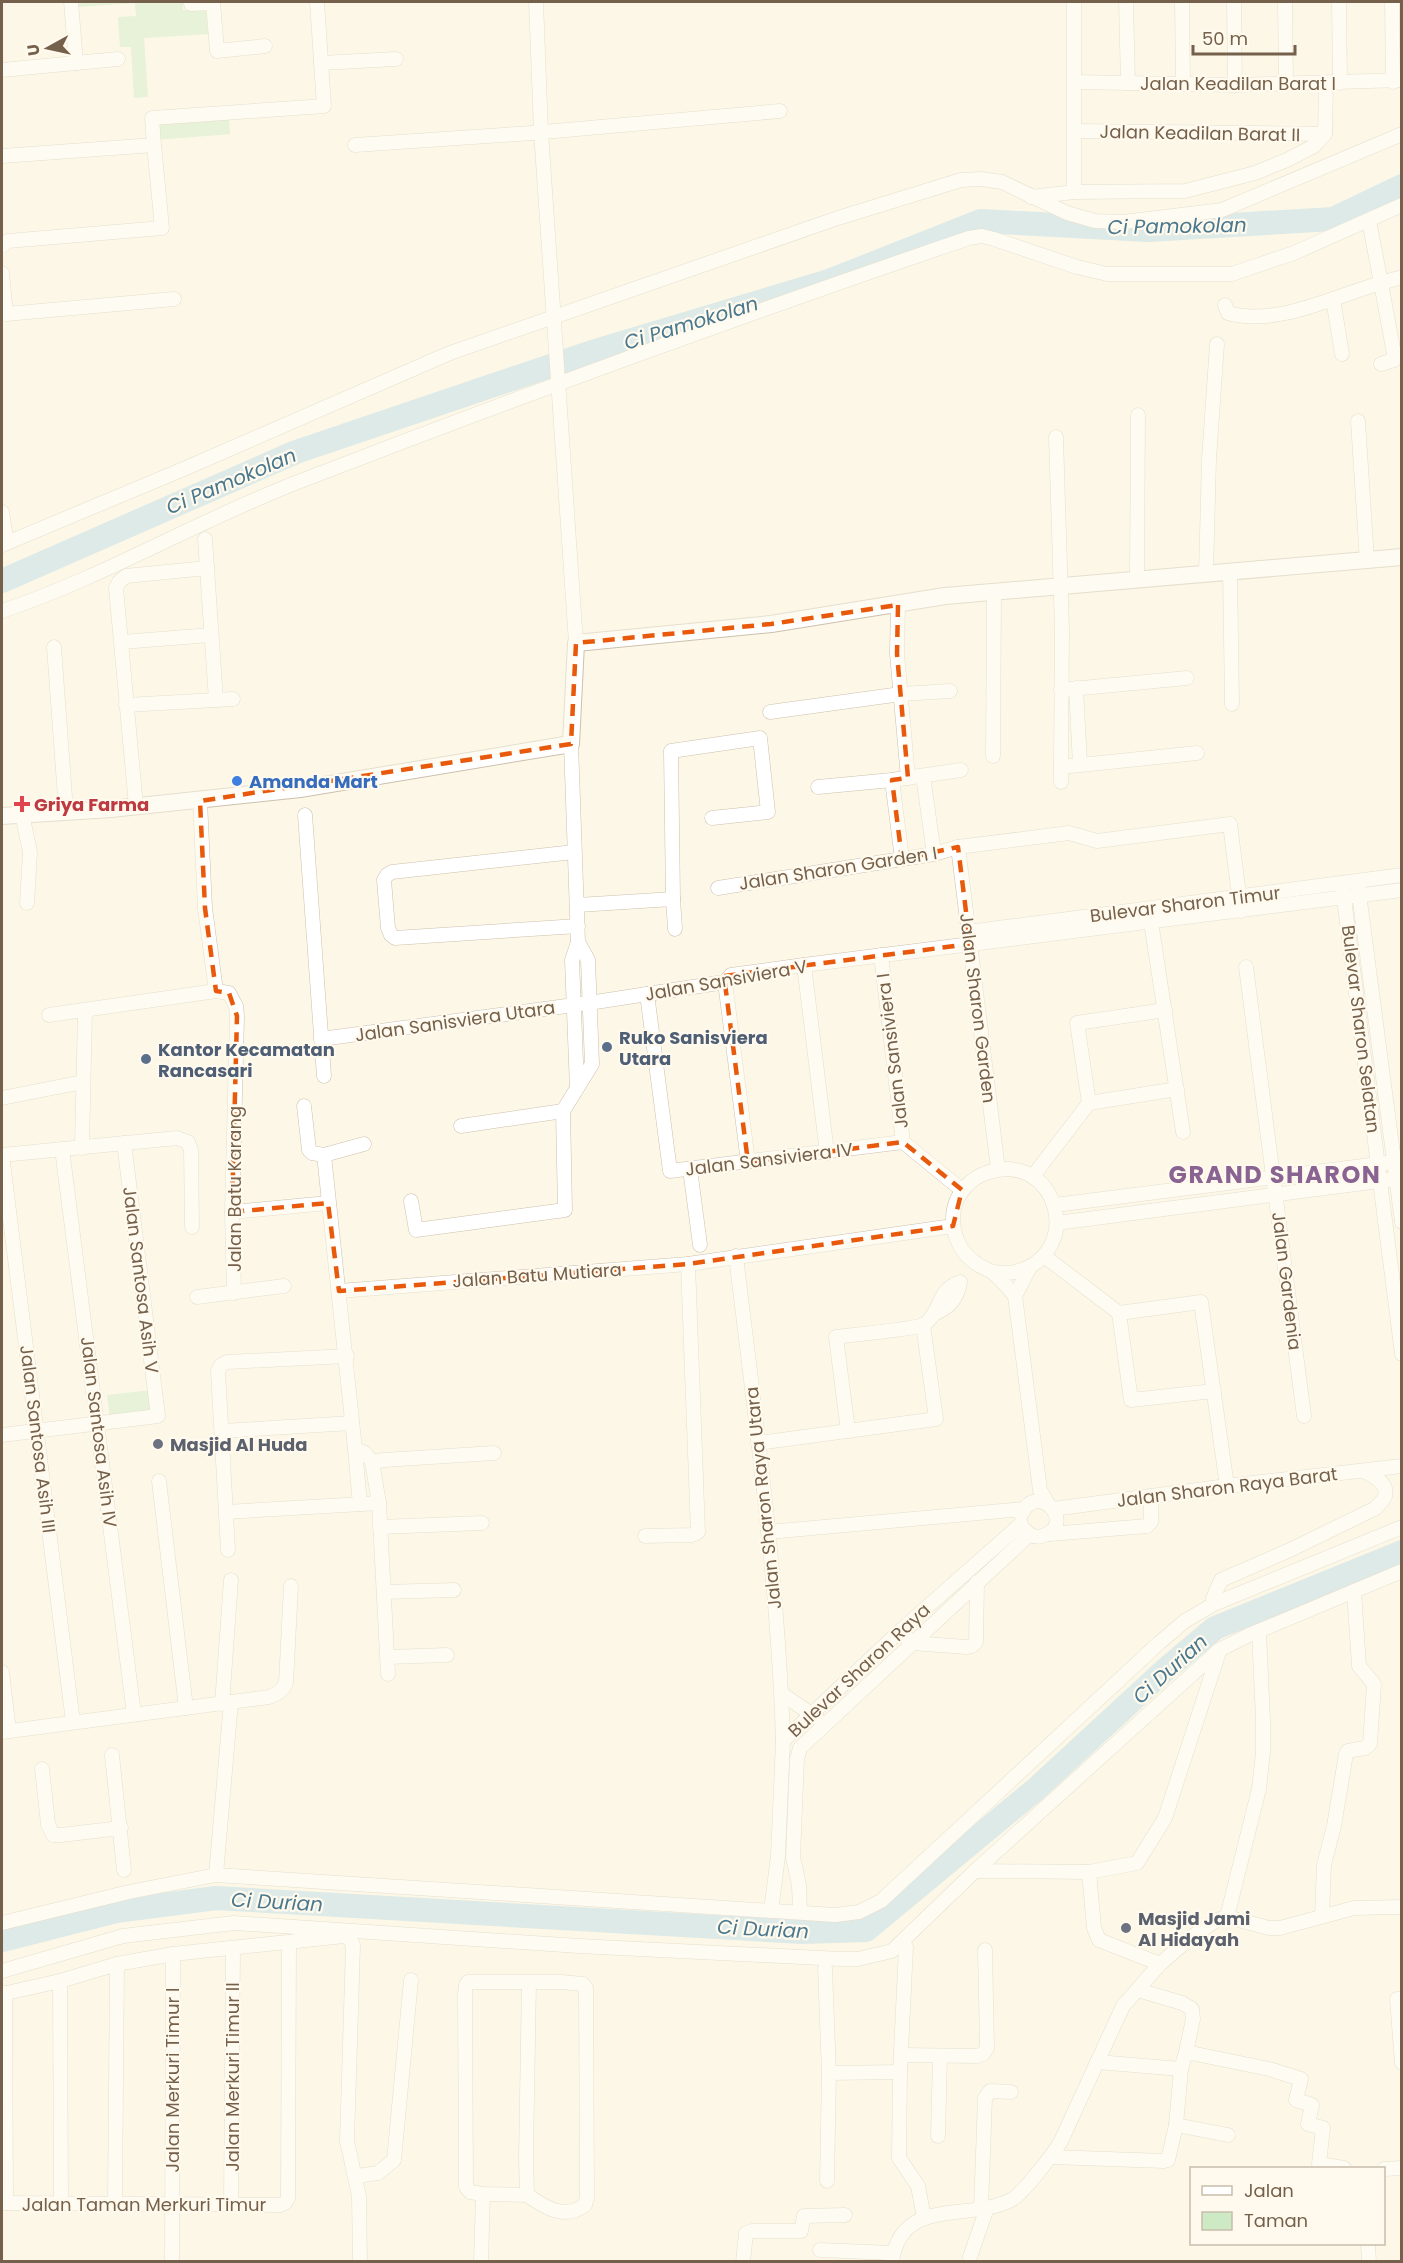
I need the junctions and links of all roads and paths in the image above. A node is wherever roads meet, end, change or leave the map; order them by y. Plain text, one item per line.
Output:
1 (71, 2) edge
2 (213, 2) edge
3 (316, 2) edge
4 (536, 2) edge
5 (1074, 2) edge
6 (1126, 2) edge
7 (1182, 2) edge
8 (1234, 2) edge
9 (1285, 2) edge
10 (1339, 2) edge
11 (1392, 2) edge
12 (191, 4) dead end
13 (265, 46) dead end
14 (118, 59) dead end
15 (396, 59) dead end
16 (76, 63) junction
17 (321, 63) junction
18 (2, 70) edge
19 (1397, 81) edge
20 (1075, 82) junction
21 (1128, 83) junction
22 (1183, 83) junction
23 (1286, 83) junction
24 (1333, 83) junction
25 (1235, 85) junction
26 (780, 111) dead end
27 (1075, 131) junction
28 (541, 132) junction
29 (1325, 134) junction
30 (1401, 134) edge
31 (154, 145) junction
32 (355, 145) dead end
33 (2, 156) edge
34 (1074, 192) junction
35 (1031, 196) junction
36 (1401, 205) edge
37 (1369, 221) junction
38 (2, 246) edge
39 (2, 273) edge
40 (1401, 277) edge
41 (1381, 283) junction
42 (174, 299) dead end
43 (1333, 299) junction
44 (1225, 305) dead end
45 (554, 324) junction
46 (1218, 344) dead end
47 (1342, 354) dead end
48 (1381, 364) dead end
49 (558, 377) junction
50 (1138, 415) dead end
51 (1358, 421) dead end
52 (1056, 437) dead end
53 (2, 512) edge
54 (204, 539) dead end
55 (4, 544) edge
56 (1401, 557) edge
57 (1367, 561) junction
58 (207, 568) junction
59 (1230, 572) junction
60 (1206, 573) junction
61 (1137, 578) junction
62 (1060, 586) junction
63 (994, 592) junction
64 (898, 605) junction
65 (2, 611) edge
66 (211, 635) junction
67 (122, 642) junction
68 (576, 643) junction
69 (54, 647) dead end
70 (1187, 678) dead end
71 (1069, 689) junction
72 (950, 691) dead end
73 (901, 694) junction
74 (233, 699) dead end
75 (216, 700) junction
76 (1232, 704) dead end
77 (126, 705) junction
78 (770, 712) dead end
79 (571, 744) junction
80 (1197, 753) dead end
81 (993, 756) dead end
82 (1080, 764) junction
83 (1061, 766) junction
84 (961, 770) dead end
85 (923, 776) junction
86 (909, 778) junction
87 (892, 780) junction
88 (1061, 782) dead end
89 (818, 787) dead end
90 (200, 801) junction
91 (136, 806) junction
92 (66, 812) junction
93 (22, 814) junction
94 (305, 815) dead end
95 (2, 816) edge
96 (712, 818) dead end
97 (958, 847) junction
98 (574, 852) junction
99 (934, 854) junction
100 (902, 859) junction
101 (1401, 875) edge
102 (718, 888) dead end
103 (1359, 888) junction
104 (1343, 890) junction
105 (1401, 890) edge
106 (673, 899) junction
107 (27, 903) dead end
108 (1240, 904) junction
109 (578, 905) junction
110 (1151, 922) junction
111 (578, 926) junction
112 (675, 929) dead end
113 (969, 938) junction
114 (578, 942) junction
115 (881, 955) junction
116 (804, 965) junction
117 (1246, 967) dead end
118 (725, 982) junction
119 (216, 992) junction
120 (647, 994) junction
121 (589, 1003) junction
122 (574, 1005) junction
123 (1165, 1010) junction
124 (85, 1011) junction
125 (50, 1016) dead end
126 (321, 1039) junction
127 (324, 1076) dead end
128 (83, 1082) junction
129 (577, 1088) junction
130 (1177, 1089) junction
131 (2, 1098) edge
132 (1089, 1102) junction
133 (304, 1106) dead end
134 (563, 1111) junction
135 (461, 1125) dead end
136 (1183, 1132) dead end
137 (903, 1142) junction
138 (124, 1143) junction
139 (364, 1144) dead end
140 (82, 1148) junction
141 (62, 1149) junction
142 (827, 1153) junction
143 (2, 1155) edge
144 (324, 1155) junction
145 (1398, 1161) edge
146 (748, 1162) junction
147 (1378, 1164) junction
148 (690, 1169) junction
149 (998, 1169) junction
150 (1033, 1176) junction
151 (1273, 1177) junction
152 (1399, 1179) edge
153 (1380, 1181) junction
154 (962, 1191) junction
155 (1275, 1195) junction
156 (411, 1201) dead end
157 (328, 1203) junction
158 (1055, 1205) junction
159 (232, 1212) junction
160 (1401, 1222) edge
161 (1057, 1223) junction
162 (953, 1226) junction
163 (192, 1227) dead end
164 (700, 1245) dead end
165 (736, 1256) junction
166 (1044, 1256) junction
167 (975, 1263) junction
168 (688, 1264) junction
169 (1030, 1267) junction
170 (992, 1272) junction
171 (284, 1286) dead end
172 (339, 1292) junction
173 (234, 1293) junction
174 (1015, 1296) junction
175 (197, 1297) dead end
176 (1119, 1313) junction
177 (923, 1326) junction
178 (1401, 1354) edge
179 (347, 1356) junction
180 (1214, 1391) junction
181 (1304, 1416) dead end
182 (352, 1423) junction
183 (98, 1424) junction
184 (38, 1430) junction
185 (222, 1431) junction
186 (848, 1431) junction
187 (2, 1435) edge
188 (758, 1443) junction
189 (355, 1449) junction
190 (494, 1454) dead end
191 (372, 1462) junction
192 (1401, 1466) edge
193 (1364, 1471) junction
194 (159, 1481) dead end
195 (1227, 1486) junction
196 (1040, 1490) junction
197 (1151, 1497) junction
198 (379, 1503) junction
199 (360, 1504) junction
200 (1051, 1506) junction
201 (226, 1512) junction
202 (1023, 1516) junction
203 (482, 1523) dead end
204 (380, 1527) junction
205 (1401, 1527) edge
206 (768, 1532) junction
207 (1050, 1534) junction
208 (645, 1536) dead end
209 (228, 1550) dead end
210 (1401, 1571) edge
211 (231, 1580) dead end
212 (977, 1582) junction
213 (291, 1586) dead end
214 (454, 1590) dead end
215 (1354, 1591) junction
216 (384, 1592) junction
217 (1213, 1598) dead end
218 (901, 1630) junction
219 (1259, 1631) junction
220 (912, 1643) junction
221 (1219, 1650) junction
222 (447, 1655) dead end
223 (388, 1657) junction
224 (2, 1672) edge
225 (388, 1674) dead end
226 (782, 1694) junction
227 (226, 1703) junction
228 (186, 1708) junction
229 (134, 1714) junction
230 (810, 1715) junction
231 (73, 1722) junction
232 (826, 1723) junction
233 (5, 1731) edge
234 (783, 1741) junction
235 (112, 1755) dead end
236 (42, 1769) dead end
237 (781, 1819) junction
238 (795, 1820) junction
239 (121, 1828) junction
240 (785, 1860) junction
241 (124, 1870) dead end
242 (975, 1870) junction
243 (1089, 1872) junction
244 (216, 1875) junction
245 (1401, 1907) edge
246 (771, 1911) junction
247 (800, 1911) junction
248 (1322, 1916) junction
249 (1227, 1917) junction
250 (2, 1923) edge
251 (289, 1942) junction
252 (906, 1947) dead end
253 (233, 1949) junction
254 (985, 1950) dead end
255 (172, 1954) junction
256 (117, 1964) junction
257 (1160, 1964) junction
258 (825, 1968) dead end
259 (2, 1971) edge
260 (411, 1980) dead end
261 (60, 1981) junction
262 (529, 1982) junction
263 (1138, 1990) junction
264 (3, 1993) edge
265 (1401, 1999) edge
266 (1186, 2052) junction
267 (901, 2055) junction
268 (940, 2056) junction
269 (1097, 2062) junction
270 (1401, 2062) edge
271 (1181, 2069) junction
272 (900, 2072) junction
273 (829, 2073) junction
274 (1011, 2092) dead end
275 (1176, 2124) junction
276 (1228, 2134) dead end
277 (938, 2136) dead end
278 (1052, 2157) junction
279 (1334, 2167) edge
280 (1401, 2168) edge
281 (1385, 2169) edge
282 (357, 2176) junction
283 (827, 2181) dead end
284 (483, 2194) junction
285 (527, 2195) junction
286 (4, 2203) edge
287 (115, 2204) junction
288 (61, 2205) junction
289 (172, 2205) junction
290 (231, 2205) junction
291 (984, 2208) junction
292 (844, 2215) dead end
293 (924, 2218) junction
294 (1368, 2245) edge
295 (820, 2250) dead end
296 (970, 2257) dead end
297 (893, 2258) edge
298 (172, 2262) edge
299 (360, 2262) edge
300 (481, 2262) edge
301 (743, 2262) edge
302 (1369, 2262) edge

1 - 16 street
2 - 12 street
2 - 13 street
3 - 17 street
4 - 28 street
5 - 20 street
6 - 21 street
7 - 22 street
8 - 25 street
9 - 23 street
10 - 24 street
11 - 19 street
14 - 16 street
15 - 17 street
16 - 18 street
17 - 31 street
19 - 24 street, Jalan Keadilan Barat I
20 - 21 street, Jalan Keadilan Barat I
20 - 27 street
21 - 22 street, Jalan Keadilan Barat I
22 - 25 street, Jalan Keadilan Barat I
23 - 24 street, Jalan Keadilan Barat I
23 - 25 street, Jalan Keadilan Barat I
24 - 29 street
26 - 28 street
27 - 29 street, Jalan Keadilan Barat II
27 - 34 street
28 - 32 street
28 - 45 street
29 - 34 street
30 - 35 street
31 - 33 street
31 - 38 street
34 - 35 street
35 - 45 street
36 - 37 street
37 - 41 street
37 - 49 street
39 - 42 street
40 - 41 street
41 - 43 street
41 - 48 street
43 - 44 street
43 - 47 street
45 - 49 street
45 - 55 street
46 - 60 street
49 - 65 street
49 - 68 street
50 - 61 street
51 - 57 street
52 - 62 street
53 - 55 street
54 - 58 street
56 - 57 street
57 - 59 street
58 - 66 street
58 - 67 street
59 - 60 street
59 - 76 street
60 - 61 street
61 - 62 street
62 - 63 street
62 - 71 street
63 - 64 street
63 - 81 street
64 - 68 street
64 - 73 street
66 - 67 street
66 - 75 street
67 - 77 street
68 - 79 street
69 - 92 street
70 - 71 street
71 - 82 street
71 - 83 street
72 - 73 street
73 - 78 street
73 - 86 street
74 - 75 street
75 - 77 street
77 - 91 street
79 - 90 street
79 - 98 street
80 - 82 street
82 - 83 street
83 - 88 street
84 - 85 street
85 - 86 street
85 - 99 street
86 - 87 street
87 - 89 street
87 - 100 street
90 - 91 street
90 - 119 street
91 - 92 street
92 - 93 street
93 - 95 street
93 - 107 street
94 - 126 street
96 - 106 street
97 - 99 street, Jalan Sharon Garden I
97 - 108 street, Jalan Sharon Garden I
97 - 113 street, Jalan Sharon Garden
98 - 109 street
98 - 111 street
99 - 100 street, Jalan Sharon Garden I
100 - 102 street, Jalan Sharon Garden I
101 - 103 street, Bulevar Sharon Timur
103 - 104 street, Bulevar Sharon Timur
103 - 105 street, Bulevar Sharon Timur
103 - 145 street, Bulevar Sharon Selatan
104 - 108 street, Bulevar Sharon Timur
104 - 147 street, Bulevar Sharon Selatan
106 - 109 street
106 - 112 street
108 - 110 street, Bulevar Sharon Timur
108 - 113 street, Bulevar Sharon Timur
109 - 111 street
110 - 113 street, Bulevar Sharon Timur
110 - 123 street
111 - 114 street
113 - 115 street, Jalan Sansiviera V
113 - 149 street, Jalan Sharon Garden
114 - 121 street
114 - 122 street
115 - 116 street, Jalan Sansiviera V
115 - 137 street, Jalan Sansiviera I
116 - 118 street, Jalan Sansiviera V
116 - 142 street
117 - 151 street, Jalan Gardenia
118 - 120 street, Jalan Sansiviera V
118 - 146 street
119 - 124 street
119 - 159 street, Jalan Batu Karang
120 - 121 street, Jalan Sansiviera V
120 - 148 street, Jalan Sansiviera IV
121 - 122 street, Jalan Sanisviera Utara
121 - 129 street
122 - 126 street, Jalan Sanisviera Utara
122 - 129 street
123 - 130 street
123 - 132 street
124 - 125 street
124 - 128 street
126 - 127 street
128 - 131 street
128 - 140 street
129 - 134 street
130 - 132 street
130 - 136 street
132 - 150 street
133 - 144 street
134 - 135 street
134 - 156 street
137 - 142 street, Jalan Sansiviera IV
137 - 154 street, Jalan Sansiviera I
138 - 140 street
138 - 163 street
138 - 183 street, Jalan Santosa Asih V
139 - 144 street
140 - 141 street
141 - 143 street
141 - 183 street, Jalan Santosa Asih IV
142 - 146 street, Jalan Sansiviera IV
143 - 184 street, Jalan Santosa Asih III
144 - 157 street
145 - 147 street
145 - 152 street, Bulevar Sharon Selatan
146 - 148 street, Jalan Sansiviera IV
147 - 151 street
147 - 153 street, Bulevar Sharon Selatan
148 - 164 street
149 - 150 street
149 - 154 street
150 - 158 street
151 - 155 street, Jalan Gardenia
151 - 158 street
152 - 153 street
152 - 160 street, Bulevar Sharon Selatan
153 - 155 street
153 - 178 street, Bulevar Sharon Selatan
154 - 162 street
155 - 161 street
155 - 181 street, Jalan Gardenia
157 - 159 street
157 - 172 street
158 - 161 street
159 - 173 street, Jalan Batu Karang
161 - 166 street
162 - 165 street, Jalan Batu Mutiara
162 - 167 street
165 - 168 street, Jalan Batu Mutiara
165 - 188 street, Jalan Sharon Raya Utara
166 - 169 street
166 - 176 street
167 - 170 street
167 - 177 street
168 - 172 street, Jalan Batu Mutiara
168 - 208 street
169 - 170 street
169 - 174 street
170 - 174 street
171 - 173 street
172 - 179 street
173 - 175 street
174 - 196 street
176 - 180 street
176 - 180 street
177 - 186 street
177 - 186 street
179 - 182 street
179 - 185 street
180 - 195 street
182 - 185 street
182 - 189 street
183 - 184 street
183 - 229 street, Jalan Santosa Asih IV
184 - 187 street
184 - 231 street, Jalan Santosa Asih III
185 - 201 street
186 - 188 street
188 - 206 street, Jalan Sharon Raya Utara
189 - 191 street
189 - 199 street
190 - 191 street
191 - 198 street
192 - 193 street, Jalan Sharon Raya Barat
193 - 195 street, Jalan Sharon Raya Barat
193 - 217 street
194 - 228 street
195 - 197 street, Jalan Sharon Raya Barat
196 - 200 street
196 - 202 street
197 - 200 street, Jalan Sharon Raya Barat
197 - 207 street
198 - 199 street
198 - 204 street
199 - 201 street
200 - 202 street
200 - 207 street
201 - 209 street
202 - 206 street
202 - 207 street
202 - 212 street, Bulevar Sharon Raya
202 - 218 street, Bulevar Sharon Raya
203 - 204 street
204 - 216 street
205 - 247 street
206 - 226 street, Jalan Sharon Raya Utara
210 - 215 street
211 - 227 street
212 - 220 street, Bulevar Sharon Raya
212 - 220 street
213 - 227 street
214 - 216 street
215 - 219 street
215 - 248 street
216 - 223 street
218 - 220 street
218 - 230 street, Bulevar Sharon Raya
219 - 221 street
219 - 249 street
220 - 232 street, Bulevar Sharon Raya
221 - 242 street
221 - 243 street
222 - 223 street
223 - 225 street
224 - 233 street
226 - 230 street
226 - 234 street, Jalan Sharon Raya Utara
227 - 228 street
227 - 244 street
228 - 229 street
229 - 231 street
230 - 232 street
230 - 234 street, Bulevar Sharon Raya
231 - 233 street
232 - 238 street, Bulevar Sharon Raya
234 - 237 street, Bulevar Sharon Raya
235 - 239 street
236 - 239 street
237 - 238 street
237 - 240 street, Bulevar Sharon Raya
238 - 240 street, Bulevar Sharon Raya
239 - 241 street
240 - 246 street
240 - 247 street
242 - 243 street
242 - 259 street
243 - 257 street
244 - 246 street
244 - 250 street
245 - 248 street
246 - 247 street
248 - 249 street
249 - 257 street
251 - 253 street
251 - 282 street
251 - 290 street, Jalan Taman Merkuri Timur
252 - 267 street
253 - 255 street
253 - 290 street, Jalan Merkuri Timur II
254 - 268 street
255 - 256 street
255 - 289 street, Jalan Merkuri Timur I
256 - 261 street
256 - 287 street
257 - 263 street
258 - 273 street
260 - 282 street
261 - 264 street
261 - 288 street
262 - 284 street
262 - 285 street
262 - 285 street
263 - 266 street
263 - 269 street
264 - 286 street
265 - 270 street
266 - 271 street
266 - 279 street
267 - 268 street
267 - 272 street
268 - 277 street
269 - 271 street
269 - 278 street
271 - 275 street
272 - 273 street
272 - 293 street
273 - 283 street
274 - 291 street
275 - 276 street
275 - 278 street
278 - 291 street
280 - 281 street
282 - 299 street
284 - 285 street
284 - 300 street
286 - 288 street, Jalan Taman Merkuri Timur
287 - 288 street, Jalan Taman Merkuri Timur
287 - 289 street, Jalan Taman Merkuri Timur
289 - 290 street, Jalan Taman Merkuri Timur
289 - 298 street, Jalan Merkuri Timur I
291 - 293 street
291 - 296 street
292 - 301 street
293 - 297 street
294 - 302 street
295 - 297 street

